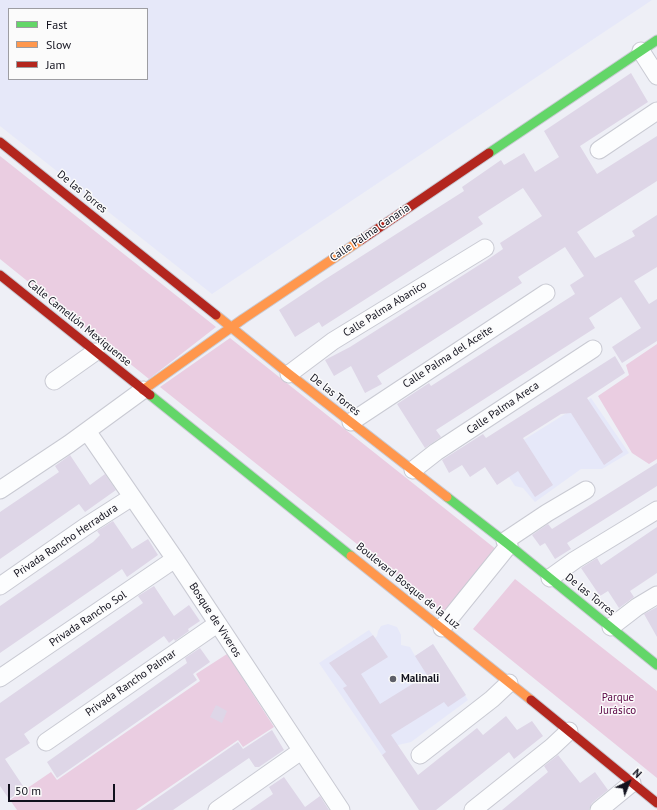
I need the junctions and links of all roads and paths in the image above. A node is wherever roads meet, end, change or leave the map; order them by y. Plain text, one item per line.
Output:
1 (657, 40) edge
2 (641, 51) junction
3 (657, 76) edge
4 (657, 111) edge
5 (0, 142) edge
6 (599, 150) dead end
7 (484, 248) dead end
8 (0, 275) edge
9 (546, 293) dead end
10 (231, 328) junction
11 (593, 348) dead end
12 (95, 352) junction
13 (289, 374) junction
14 (54, 381) dead end
15 (143, 390) junction
16 (351, 422) junction
17 (86, 431) junction
18 (414, 470) junction
19 (0, 490) edge
20 (586, 490) dead end
21 (132, 497) junction
22 (657, 510) edge
23 (507, 543) junction
24 (175, 559) junction
25 (550, 578) junction
26 (0, 586) edge
27 (657, 594) edge
28 (217, 624) junction
29 (611, 627) junction
30 (442, 628) junction
31 (657, 664) edge
32 (0, 678) edge
33 (509, 683) junction
34 (569, 731) junction
35 (46, 742) dead end
36 (301, 751) junction
37 (420, 755) dead end
38 (632, 782) junction
39 (657, 803) edge
40 (217, 810) edge
41 (341, 810) edge
42 (473, 810) edge
43 (599, 810) edge

1 - 2 main road, Calle Palma Canaria
2 - 3 street
2 - 10 main road, Calle Palma Canaria
4 - 6 street
5 - 10 main road, De las Torres
7 - 13 street, Calle Palma Abanico
8 - 12 main road, Calle Camellón Mexiquense
9 - 16 street, Calle Palma del Aceite
10 - 13 main road, De las Torres
10 - 15 main road, Calle Palma Canaria
11 - 18 street, Calle Palma Areca
12 - 14 street
12 - 15 main road, Calle Camellón Mexiquense
13 - 16 main road, De las Torres
15 - 17 street, Calle Palma Canaria
15 - 30 main road, Boulevard Bosque de la Luz
16 - 18 main road, De las Torres
17 - 19 street, Calle Palma Canaria
17 - 21 street, Bosque de Viveros
18 - 23 main road, De las Torres
20 - 23 street
21 - 24 street, Bosque de Viveros
21 - 26 street, Privada Rancho Herradura
22 - 25 street
23 - 25 main road, De las Torres
23 - 30 street
24 - 28 street, Bosque de Viveros
24 - 32 street, Privada Rancho Sol
25 - 29 main road, De las Torres
27 - 29 street
28 - 35 street, Privada Rancho Palmar
28 - 36 street, Bosque de Viveros
29 - 31 main road, De las Torres
30 - 33 main road, Boulevard Bosque de la Luz
33 - 34 main road, Boulevard Bosque de la Luz
33 - 37 street
34 - 38 main road, Boulevard Bosque de la Luz
34 - 42 street
36 - 40 street
36 - 41 street, Bosque de Viveros
38 - 39 main road, Boulevard Bosque de la Luz
38 - 43 street

